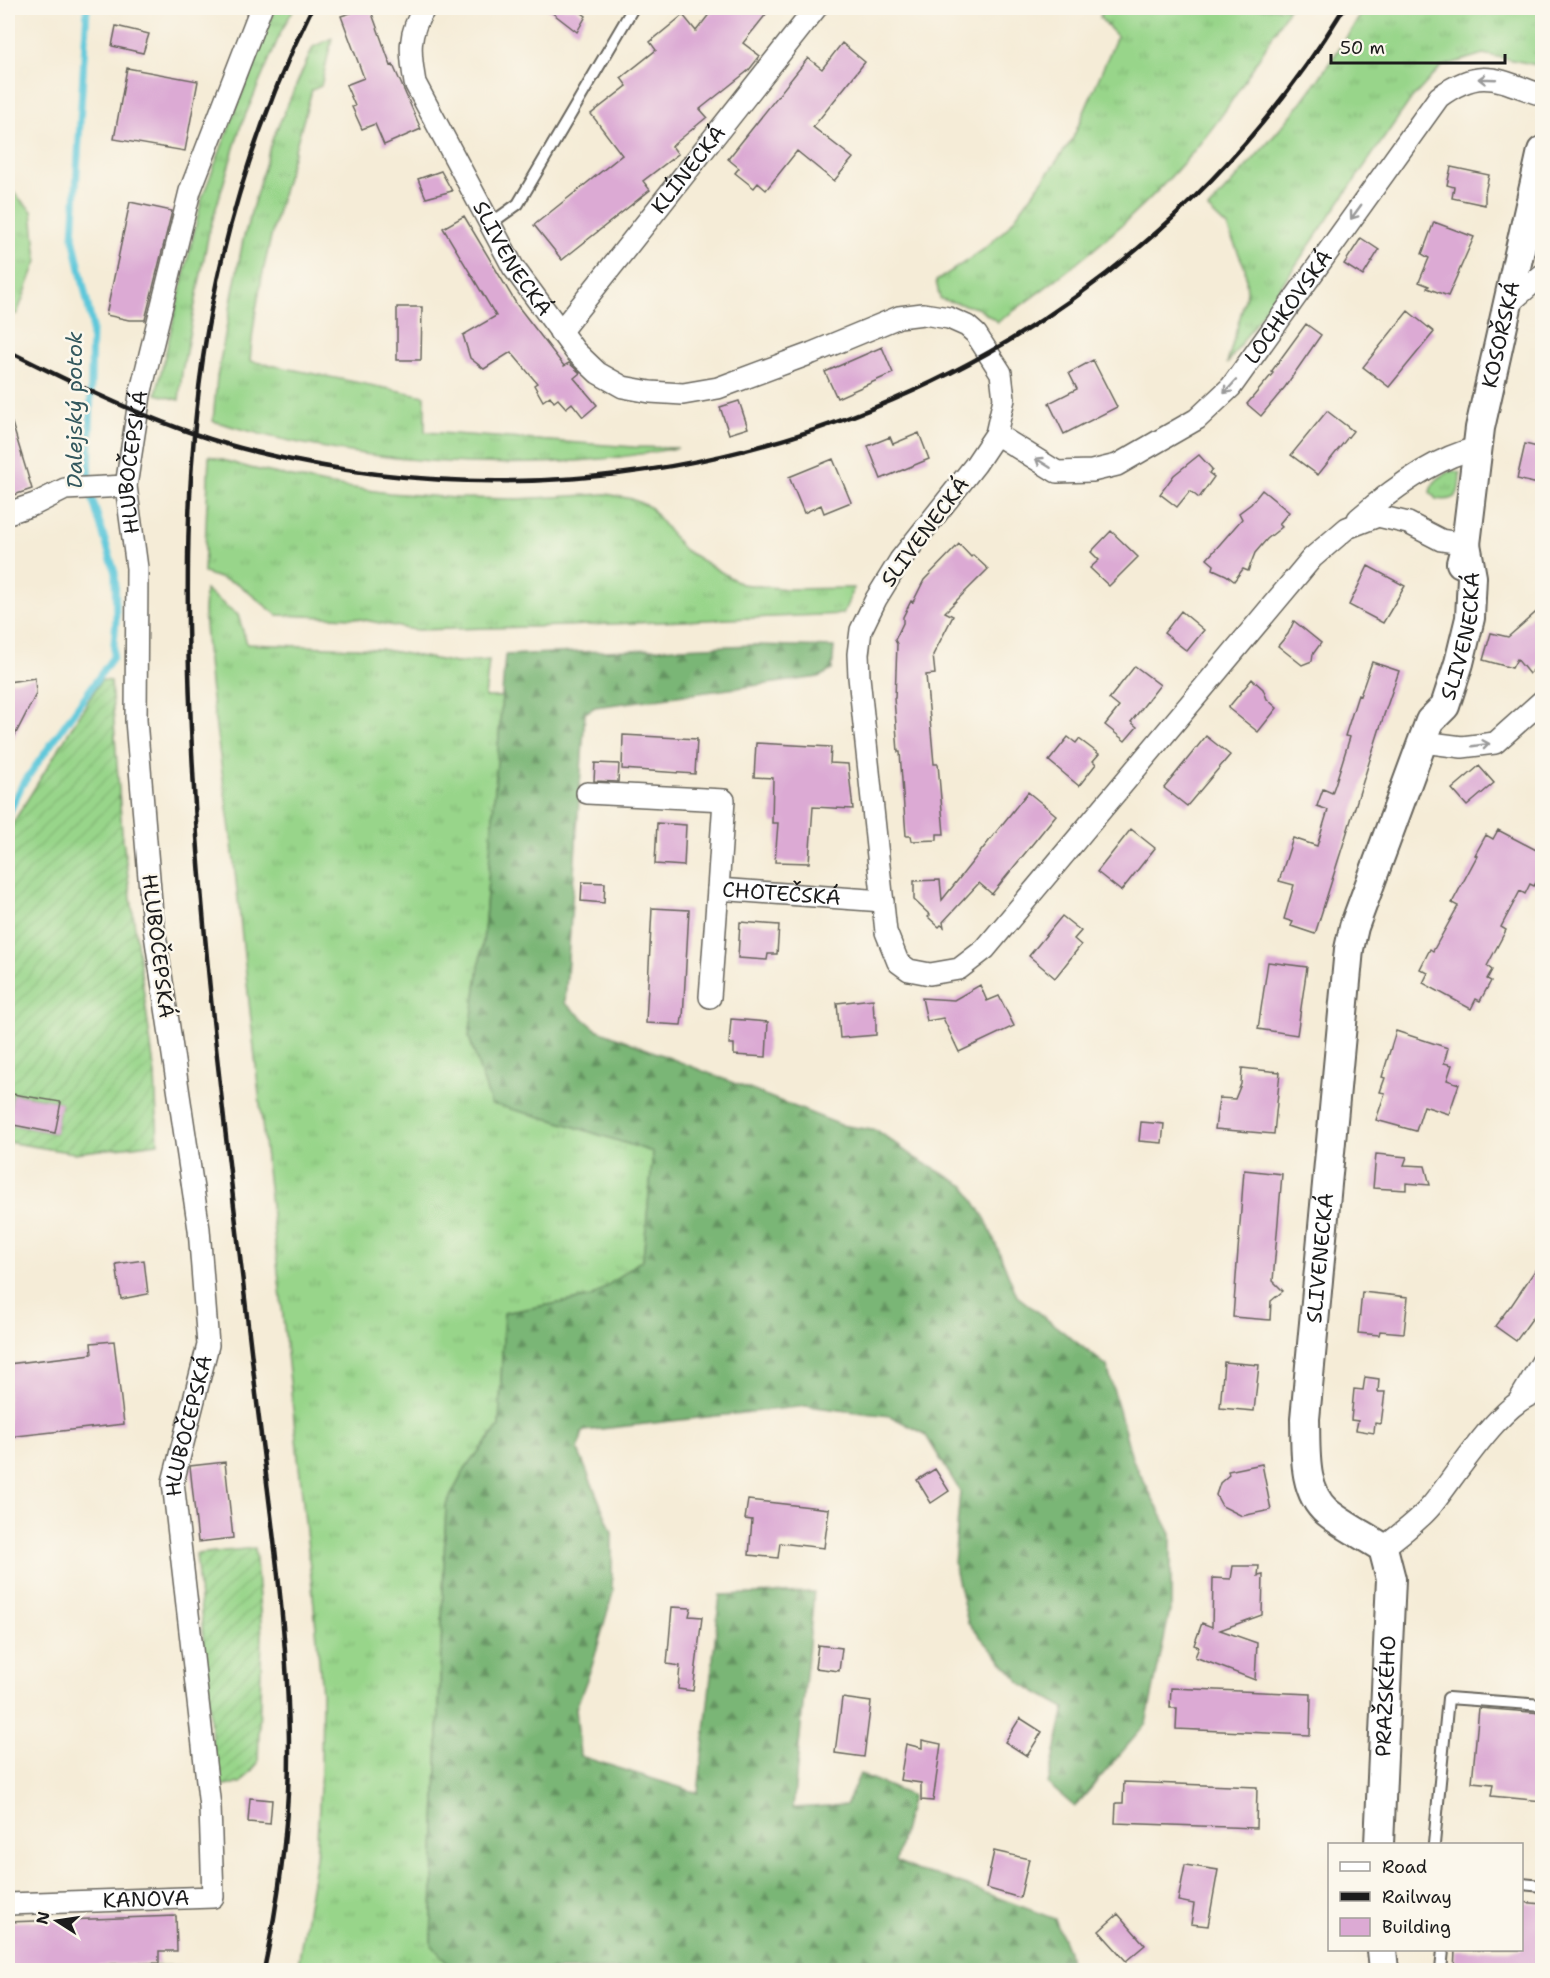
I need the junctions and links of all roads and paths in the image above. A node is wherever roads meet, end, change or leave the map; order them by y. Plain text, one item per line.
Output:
1 (261, 8) edge
2 (425, 8) edge
3 (633, 8) edge
4 (816, 8) edge
5 (1542, 95) edge
6 (1542, 151) edge
7 (1538, 200) edge
8 (490, 224) junction
9 (1542, 275) edge
10 (1506, 306) junction
11 (560, 332) junction
12 (996, 434) junction
13 (1477, 447) junction
14 (126, 486) junction
15 (8, 513) edge
16 (1347, 528) junction
17 (1466, 544) junction
18 (1542, 701) edge
19 (1426, 732) junction
20 (587, 793) dead end
21 (718, 889) junction
22 (883, 901) junction
23 (710, 997) dead end
24 (1542, 1362) edge
25 (1542, 1392) edge
26 (1519, 1401) junction
27 (1383, 1548) junction
28 (1542, 1705) edge
29 (1379, 1843) edge
30 (1434, 1843) edge
31 (1523, 1884) edge
32 (1542, 1886) edge
33 (213, 1898) joint
34 (8, 1904) edge
35 (1382, 1951) edge
36 (1443, 1951) edge
37 (1384, 1971) edge
38 (1441, 1971) edge

1 - 14 street, HLUBOČEPSKÁ
2 - 8 street, SLIVENECKÁ
3 - 8 lane
4 - 11 street, KLÍNECKÁ
5 -> 12 street, LOCHKOVSKÁ
6 - 7 street, KOSOŘSKÁ
7 - 10 street, KOSOŘSKÁ
8 - 11 street, SLIVENECKÁ
9 - 10 street
10 - 13 street, KOSOŘSKÁ
11 - 12 street, SLIVENECKÁ
12 - 22 street, SLIVENECKÁ
13 - 16 street
13 - 17 street, KOSOŘSKÁ
14 - 15 street
14 - 33 street, HLUBOČEPSKÁ
16 - 17 street, SLIVENECKÁ
16 - 22 street, SLIVENECKÁ
17 - 19 street, SLIVENECKÁ
19 -> 18 street
19 - 27 street, SLIVENECKÁ
20 - 21 street
21 - 22 street, CHOTEČSKÁ
21 - 23 street, CHOTEČSKÁ
24 - 26 street
25 - 26 street
26 - 27 street
27 - 29 street, PRAŽSKÉHO
28 - 30 lane
31 - 32 lane
33 - 34 street, KANOVA
35 - 37 street
36 - 38 lane

